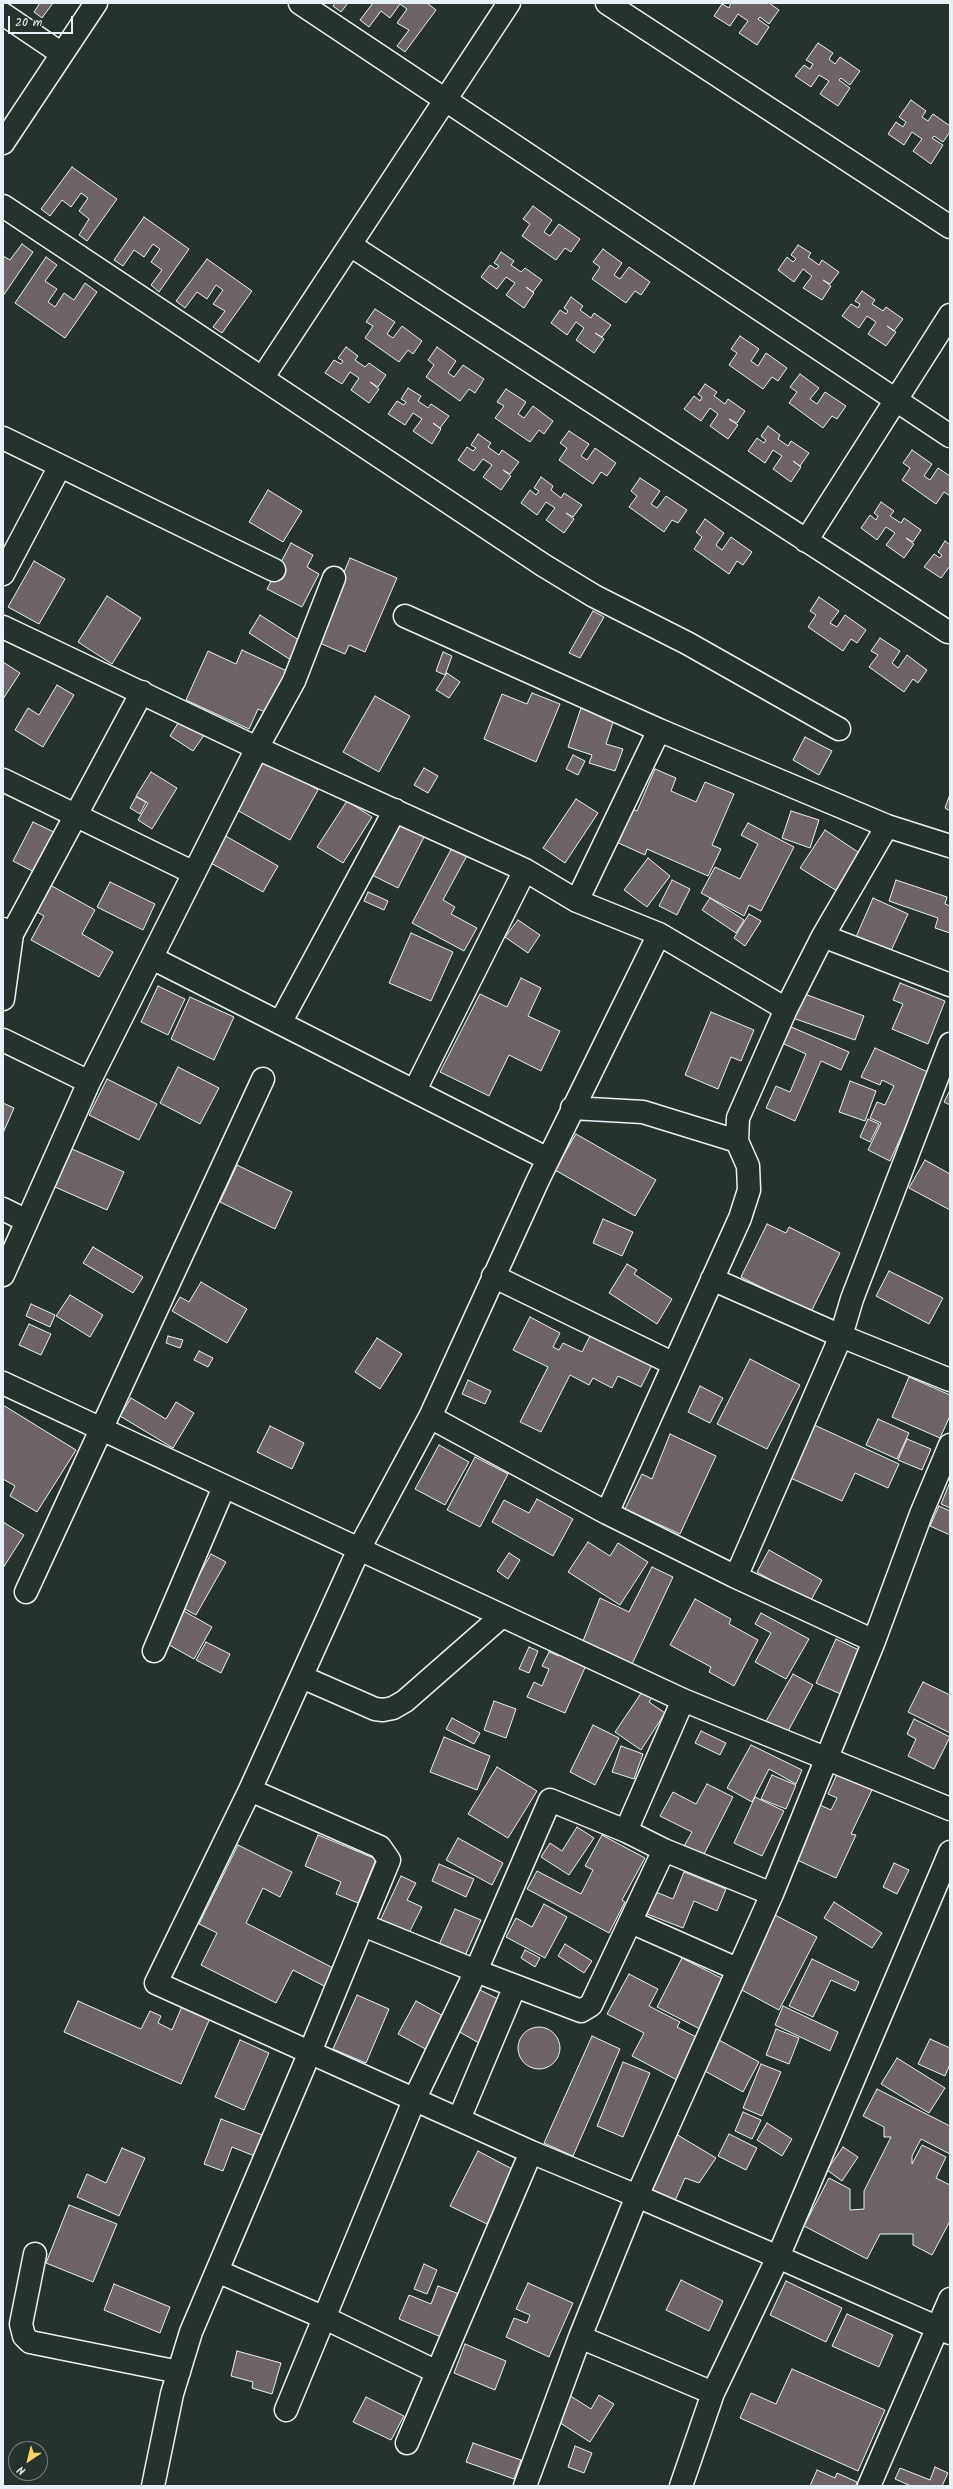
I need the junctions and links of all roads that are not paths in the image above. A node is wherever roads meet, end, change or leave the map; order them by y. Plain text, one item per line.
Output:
1 (96, 3) edge
2 (300, 3) edge
3 (509, 3) edge
4 (607, 3) edge
5 (3, 14) edge
6 (62, 54) junction
7 (446, 99) junction
8 (3, 143) edge
9 (3, 206) edge
10 (950, 227) edge
11 (350, 245) junction
12 (950, 315) edge
13 (262, 377) junction
14 (896, 400) junction
15 (950, 436) edge
16 (3, 438) edge
17 (60, 466) junction
18 (806, 541) junction
19 (274, 570) dead end
20 (3, 574) edge
21 (334, 578) dead end
22 (405, 616) dead end
23 (3, 627) edge
24 (948, 632) dead end
25 (142, 692) junction
26 (839, 729) dead end
27 (659, 730) junction
28 (257, 748) junction
29 (3, 780) edge
30 (395, 810) junction
31 (76, 815) junction
32 (887, 826) junction
33 (950, 846) edge
34 (525, 870) junction
35 (194, 873) junction
36 (577, 901) junction
37 (8, 932) edge
38 (659, 934) junction
39 (823, 936) junction
40 (152, 958) junction
41 (950, 985) edge
42 (3, 999) edge
43 (786, 1009) junction
44 (280, 1023) junction
45 (3, 1040) edge
46 (950, 1044) edge
47 (263, 1079) dead end
48 (89, 1082) junction
49 (415, 1090) junction
50 (572, 1108) junction
51 (738, 1141) junction
52 (548, 1159) junction
53 (3, 1209) edge
54 (27, 1221) junction
55 (3, 1275) edge
56 (493, 1276) junction
57 (712, 1279) junction
58 (842, 1336) junction
59 (674, 1364) junction
60 (950, 1380) edge
61 (3, 1383) edge
62 (430, 1416) junction
63 (100, 1428) junction
64 (950, 1445) edge
65 (224, 1487) junction
66 (607, 1513) junction
67 (359, 1549) junction
68 (736, 1577) junction
69 (26, 1592) dead end
70 (502, 1616) junction
71 (874, 1641) junction
72 (154, 1651) dead end
73 (302, 1677) junction
74 (683, 1700) junction
75 (826, 1760) junction
76 (250, 1790) junction
77 (950, 1809) edge
78 (626, 1831) junction
79 (664, 1850) junction
80 (950, 1852) edge
81 (772, 1894) junction
82 (631, 1922) junction
83 (363, 1925) junction
84 (737, 1969) junction
85 (476, 1971) junction
86 (515, 1986) junction
87 (310, 2052) junction
88 (415, 2098) junction
89 (459, 2119) junction
90 (531, 2152) junction
91 (637, 2196) junction
92 (35, 2254) dead end
93 (778, 2257) junction
94 (217, 2271) junction
95 (950, 2299) edge
96 (325, 2318) junction
97 (944, 2330) edge
98 (580, 2338) junction
99 (179, 2372) junction
100 (437, 2372) junction
101 (713, 2393) junction
102 (286, 2410) dead end
103 (407, 2443) dead end
104 (153, 2486) edge
105 (525, 2486) edge
106 (681, 2486) edge
107 (869, 2486) edge

1 - 6 street
2 - 7 street
3 - 7 street
4 - 10 street
5 - 6 street
6 - 8 street
7 - 11 street
7 - 14 street
9 - 13 street
11 - 13 street
11 - 18 street
12 - 14 street
13 - 26 street
14 - 15 street
14 - 18 street
16 - 17 street
17 - 19 street
17 - 20 street
18 - 24 street
21 - 28 street
22 - 27 street
23 - 25 street
25 - 28 street
25 - 31 street
27 - 32 street
27 - 36 street
28 - 30 street
28 - 35 street
29 - 31 street
30 - 34 street
30 - 44 street
31 - 35 street
31 - 37 street
32 - 33 street
32 - 39 street
34 - 36 street
34 - 49 street
35 - 40 street
36 - 38 street
37 - 42 street
38 - 43 street
38 - 50 street
39 - 41 street
39 - 43 street
40 - 44 street
40 - 48 street
43 - 51 street
44 - 49 street
45 - 48 street
46 - 58 street
47 - 63 street
48 - 54 street
49 - 52 street
50 - 51 street
50 - 52 street
51 - 57 street
52 - 56 street
53 - 54 street
54 - 55 street
56 - 59 street
56 - 62 street
57 - 58 street
57 - 59 street
58 - 60 street
58 - 68 street
59 - 66 street
61 - 63 street
62 - 66 street
62 - 67 street
63 - 65 street
63 - 69 street
64 - 71 street
65 - 67 street
65 - 72 street
66 - 68 street
67 - 70 street
67 - 73 street
68 - 71 street
70 - 73 street
70 - 74 street
71 - 75 street
73 - 76 street
74 - 75 street
74 - 78 street
75 - 77 street
75 - 81 street
76 - 83 street
76 - 87 street
78 - 79 street
78 - 85 street
79 - 81 street
79 - 82 street
80 - 93 street
81 - 84 street
82 - 84 street
82 - 86 street
83 - 85 street
83 - 87 street
84 - 91 street
85 - 86 street
85 - 88 street
86 - 89 street
87 - 88 street
87 - 94 street
88 - 89 street
88 - 96 street
89 - 90 street
90 - 91 street
90 - 100 street
91 - 93 street
91 - 98 street
92 - 99 street
93 - 97 street
93 - 101 street
94 - 96 street
94 - 99 street
95 - 97 street
96 - 100 street
96 - 102 street
97 - 107 street
98 - 101 street
98 - 105 street
99 - 104 street
100 - 103 street
101 - 106 street

